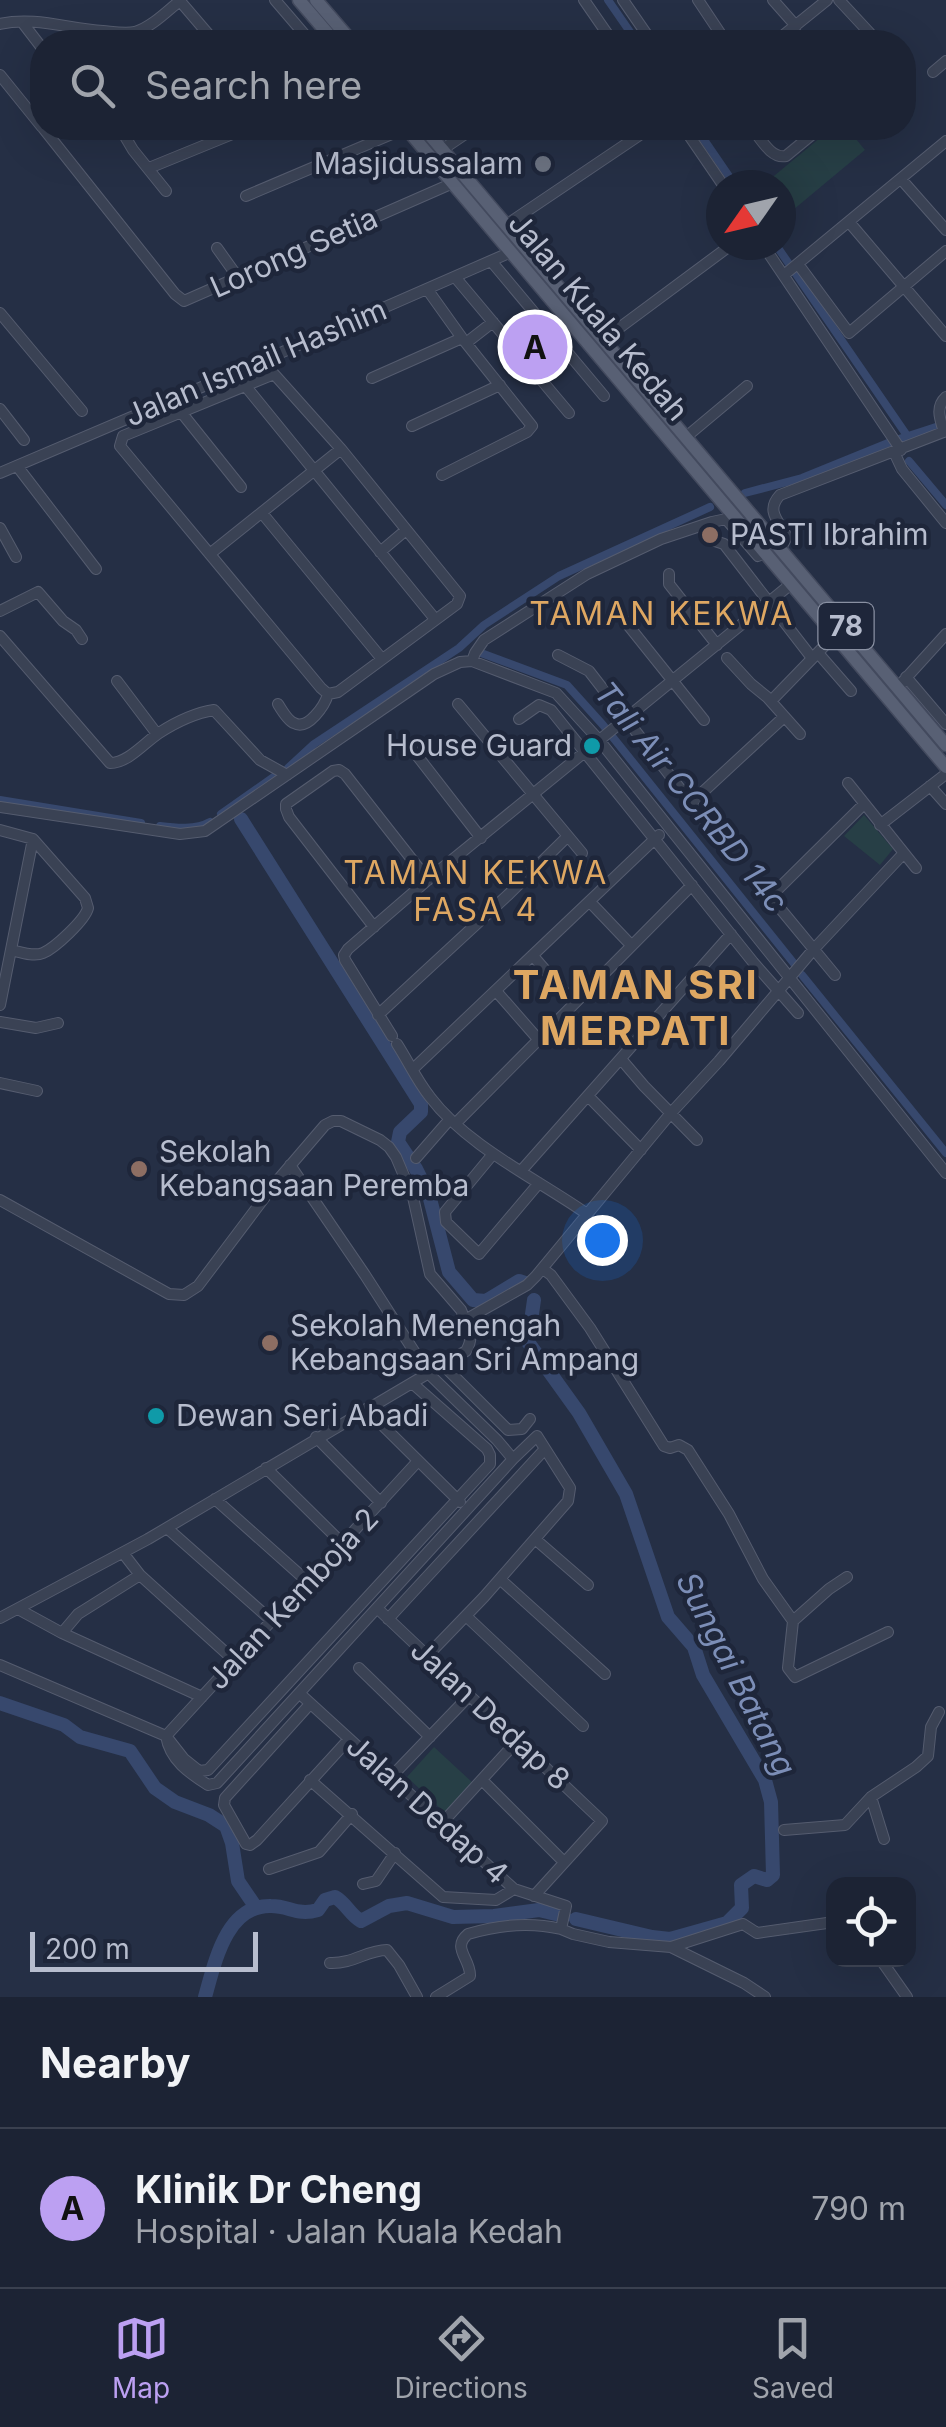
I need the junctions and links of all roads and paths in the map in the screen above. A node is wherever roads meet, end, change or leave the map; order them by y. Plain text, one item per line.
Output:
1 (181, 0) edge
2 (275, 0) edge
3 (584, 0) edge
4 (623, 0) edge
5 (698, 0) edge
6 (773, 0) edge
7 (827, 0) edge
8 (839, 0) edge
9 (306, 1) edge
10 (22, 22) junction
11 (0, 24) edge
12 (796, 26) junction
13 (80, 30) edge
14 (138, 30) edge
15 (205, 30) edge
16 (300, 30) edge
17 (327, 30) edge
18 (339, 30) edge
19 (605, 30) edge
20 (644, 30) edge
21 (718, 30) edge
22 (791, 30) edge
23 (867, 30) edge
24 (30, 32) edge
25 (946, 61) edge
26 (933, 72) dead end
27 (0, 76) edge
28 (30, 112) edge
29 (53, 140) edge
30 (127, 140) edge
31 (218, 140) edge
32 (378, 140) edge
33 (416, 140) edge
34 (434, 140) edge
35 (457, 140) edge
36 (632, 140) edge
37 (692, 140) edge
38 (762, 140) edge
39 (805, 140) edge
40 (946, 141) edge
41 (443, 150) junction
42 (150, 168) junction
43 (713, 170) edge
44 (901, 179) junction
45 (453, 183) junction
46 (166, 191) dead end
47 (246, 196) dead end
48 (849, 222) junction
49 (506, 225) junction
50 (946, 230) edge
51 (217, 248) dead end
52 (511, 252) junction
53 (946, 252) edge
54 (711, 260) edge
55 (782, 260) edge
56 (491, 261) junction
57 (792, 269) junction
58 (237, 276) junction
59 (456, 276) junction
60 (904, 287) junction
61 (427, 289) junction
62 (0, 313) edge
63 (492, 322) junction
64 (946, 336) edge
65 (464, 340) junction
66 (598, 345) junction
67 (578, 364) junction
68 (237, 372) junction
69 (372, 378) dead end
70 (500, 385) junction
71 (245, 386) junction
72 (747, 386) dead end
73 (604, 396) dead end
74 (946, 397) edge
75 (0, 409) edge
76 (82, 410) dead end
77 (181, 412) junction
78 (569, 413) dead end
79 (412, 426) dead end
80 (945, 432) edge
81 (686, 437) junction
82 (24, 440) dead end
83 (895, 448) junction
84 (341, 450) junction
85 (17, 466) junction
86 (314, 471) junction
87 (0, 473) edge
88 (442, 475) dead end
89 (711, 478) junction
90 (241, 487) dead end
91 (262, 513) junction
92 (740, 513) junction
93 (946, 523) edge
94 (0, 528) edge
95 (406, 530) junction
96 (714, 542) dead end
97 (780, 550) junction
98 (380, 552) junction
99 (212, 554) junction
100 (764, 554) junction
101 (16, 556) dead end
102 (96, 569) dead end
103 (668, 574) dead end
104 (791, 584) junction
105 (769, 602) junction
106 (616, 610) dead end
107 (0, 611) edge
108 (436, 619) junction
109 (946, 634) edge
110 (0, 636) edge
111 (834, 636) junction
112 (82, 639) dead end
113 (717, 645) junction
114 (815, 655) junction
115 (558, 656) dead end
116 (382, 658) junction
117 (727, 658) dead end
118 (472, 661) junction
119 (885, 674) junction
120 (118, 681) dead end
121 (673, 682) junction
122 (901, 682) junction
123 (851, 691) dead end
124 (328, 694) junction
125 (771, 702) junction
126 (278, 704) dead end
127 (458, 704) dead end
128 (784, 716) junction
129 (628, 718) junction
130 (519, 719) dead end
131 (704, 720) dead end
132 (946, 724) edge
133 (157, 734) junction
134 (606, 734) junction
135 (800, 734) dead end
136 (404, 740) dead end
137 (946, 745) edge
138 (584, 752) junction
139 (946, 755) edge
140 (946, 771) edge
141 (287, 775) junction
142 (848, 783) dead end
143 (930, 786) junction
144 (532, 796) junction
145 (692, 802) junction
146 (864, 804) junction
147 (946, 804) edge
148 (0, 807) edge
149 (880, 825) junction
150 (666, 826) junction
151 (709, 826) dead end
152 (0, 830) edge
153 (566, 837) junction
154 (33, 838) junction
155 (481, 838) junction
156 (655, 841) junction
157 (900, 849) junction
158 (582, 853) dead end
159 (916, 868) dead end
160 (755, 878) dead end
161 (428, 880) junction
162 (692, 885) junction
163 (770, 897) junction
164 (590, 902) junction
165 (374, 927) junction
166 (730, 934) junction
167 (630, 946) junction
168 (11, 950) junction
169 (813, 950) junction
170 (533, 956) junction
171 (835, 974) dead end
172 (789, 978) junction
173 (496, 991) junction
174 (778, 992) junction
175 (574, 1003) junction
176 (0, 1005) edge
177 (798, 1013) dead end
178 (378, 1015) junction
179 (0, 1022) edge
180 (58, 1022) dead end
181 (538, 1038) junction
182 (622, 1059) junction
183 (413, 1069) junction
184 (0, 1083) edge
185 (37, 1090) dead end
186 (589, 1097) junction
187 (671, 1113) junction
188 (453, 1121) junction
189 (697, 1140) dead end
190 (641, 1150) junction
191 (493, 1154) junction
192 (416, 1158) dead end
193 (290, 1165) junction
194 (521, 1172) junction
195 (946, 1173) edge
196 (539, 1184) junction
197 (1, 1204) edge
198 (586, 1214) junction
199 (546, 1276) junction
200 (464, 1320) junction
201 (442, 1364) junction
202 (428, 1373) junction
203 (412, 1383) junction
204 (480, 1404) junction
205 (366, 1410) junction
206 (470, 1414) junction
207 (530, 1420) dead end
208 (508, 1430) junction
209 (316, 1438) junction
210 (497, 1440) junction
211 (545, 1448) junction
212 (513, 1458) junction
213 (418, 1460) junction
214 (266, 1468) junction
215 (458, 1499) junction
216 (215, 1500) junction
217 (381, 1503) junction
218 (468, 1510) junction
219 (166, 1528) junction
220 (536, 1539) junction
221 (343, 1544) junction
222 (123, 1553) junction
223 (140, 1576) junction
224 (848, 1577) dead end
225 (500, 1579) junction
226 (308, 1582) junction
227 (588, 1585) dead end
228 (18, 1609) junction
229 (378, 1610) junction
230 (466, 1616) junction
231 (0, 1618) edge
232 (388, 1620) junction
233 (272, 1621) junction
234 (793, 1621) junction
235 (888, 1632) dead end
236 (62, 1633) junction
237 (427, 1656) junction
238 (235, 1661) junction
239 (0, 1665) edge
240 (358, 1668) dead end
241 (605, 1674) dead end
242 (299, 1693) junction
243 (202, 1696) junction
244 (469, 1696) junction
245 (310, 1704) junction
246 (939, 1712) dead end
247 (583, 1726) dead end
248 (166, 1736) junction
249 (430, 1737) junction
250 (349, 1739) junction
251 (517, 1741) junction
252 (392, 1777) junction
253 (310, 1780) junction
254 (482, 1780) junction
255 (870, 1797) junction
256 (352, 1814) junction
257 (443, 1822) junction
258 (784, 1830) dead end
259 (884, 1840) dead end
260 (395, 1853) junction
261 (564, 1862) junction
262 (270, 1868) dead end
263 (363, 1884) dead end
264 (514, 1888) junction
265 (534, 1896) junction
266 (826, 1923) edge
267 (561, 1929) junction
268 (671, 1947) junction
269 (330, 1963) dead end
270 (886, 1967) edge
271 (417, 1997) edge
272 (436, 1997) edge
273 (765, 1997) edge
274 (907, 1997) edge

1 - 14 street
1 - 15 street
2 - 16 street
3 - 19 street
4 - 20 street
5 - 21 street
6 - 12 street
7 - 12 street
8 - 23 street
9 - 17 main road
9 - 18 main road
10 - 11 street
10 - 13 street
10 - 24 street
12 - 22 street
25 - 26 street
27 - 28 street
29 - 58 street, Lorong Setia
30 - 42 street
31 - 42 street
32 - 47 street
33 - 45 main road, Jalan Kuala Kedah / 78
34 - 41 main road, Jalan Kuala Kedah / 78
35 - 41 street
36 - 49 street
37 - 43 street
38 - 39 street
40 - 44 street
41 - 49 main road, Jalan Kuala Kedah / 78
42 - 46 street
44 - 48 street
44 - 50 street
45 - 52 main road, Jalan Kuala Kedah / 78
45 - 58 street, Lorong Setia
48 - 57 street
48 - 60 street
49 - 66 main road, Jalan Kuala Kedah / 78
51 - 58 street
52 - 56 street, Jalan Ismail Hashim
52 - 66 main road, Jalan Kuala Kedah / 78
53 - 60 street
54 - 66 street
55 - 57 street
56 - 59 street, Jalan Ismail Hashim
56 - 67 street
57 - 60 street
57 - 83 street
59 - 61 street, Jalan Ismail Hashim
59 - 63 street
60 - 64 street
61 - 65 street
61 - 68 street, Jalan Ismail Hashim
62 - 76 street
63 - 65 street
63 - 78 street
65 - 69 street
65 - 70 street
66 - 67 street
66 - 81 main road, Jalan Kuala Kedah / 78
66 - 89 main road, Jalan Kuala Kedah / 78
67 - 73 street
68 - 71 street
68 - 85 street, Jalan Ismail Hashim
70 - 79 street
70 - 88 street
71 - 77 street
71 - 84 street
71 - 86 street
72 - 81 street
74 - 80 street
75 - 82 street
77 - 90 street
77 - 99 street
80 - 83 street
81 - 89 main road, Jalan Kuala Kedah / 78
83 - 93 street
83 - 97 street
84 - 86 street
84 - 95 street
85 - 87 street, Jalan Ismail Hashim
85 - 102 street
86 - 91 street
86 - 98 street
89 - 92 main road, Jalan Kuala Kedah / 78
91 - 99 street
91 - 116 street
92 - 97 main road, Jalan Kuala Kedah / 78
92 - 100 main road, Jalan Kuala Kedah / 78
94 - 101 street
95 - 98 street
95 - 108 street
96 - 105 street
97 - 119 main road, Jalan Kuala Kedah / 78
98 - 108 street
99 - 124 street
100 - 104 main road, Jalan Kuala Kedah / 78
100 - 118 street
103 - 113 street
104 - 105 street
104 - 111 main road, Jalan Kuala Kedah / 78
105 - 113 street
105 - 114 street
106 - 121 street
107 - 112 street
108 - 116 street
109 - 122 street
110 - 133 street
111 - 114 street
111 - 140 main road, Jalan Kuala Kedah / 78
113 - 121 street
114 - 123 street
114 - 125 street
115 - 129 street
116 - 124 street
117 - 125 street
118 - 134 street
118 - 141 street
119 - 122 main road, Jalan Kuala Kedah / 78
119 - 139 main road
120 - 133 street
121 - 129 street
121 - 131 street
122 - 132 street
122 - 137 main road, Jalan Kuala Kedah / 78
124 - 126 street
125 - 128 street
127 - 144 street
128 - 135 street
128 - 145 street
129 - 134 street
129 - 145 street
130 - 138 street
133 - 141 street
134 - 138 street
134 - 150 street
136 - 155 street
138 - 144 street
138 - 156 street
140 - 143 street
141 - 148 street
142 - 146 street
143 - 147 street
143 - 149 street
144 - 153 street
144 - 155 street
145 - 151 street
146 - 149 street
146 - 163 street
149 - 157 street
150 - 156 street
150 - 172 street
152 - 154 street
153 - 158 street
153 - 178 street
154 - 168 street
154 - 168 street
155 - 161 street
156 - 162 street
156 - 164 street
157 - 159 street
157 - 169 street
160 - 163 street
161 - 165 street
161 - 165 street
162 - 166 street
162 - 167 street
163 - 169 street
164 - 167 street
164 - 170 street
165 - 178 street
166 - 174 street
166 - 182 street
167 - 175 street
168 - 176 street
169 - 171 street
169 - 172 street
170 - 173 street
170 - 175 street
172 - 174 street
172 - 195 street
173 - 181 street
173 - 183 street
174 - 177 street
174 - 187 street
175 - 181 street
178 - 183 street
179 - 180 street
181 - 188 street
182 - 186 street
182 - 187 street
183 - 188 street
184 - 185 street
186 - 190 street
186 - 194 street
187 - 189 street
187 - 190 street
188 - 191 street
188 - 192 street
190 - 198 street
191 - 194 street
191 - 196 street
193 - 197 street
193 - 200 street
193 - 202 street
194 - 196 street
196 - 198 street
198 - 199 street
199 - 200 street
199 - 234 street
200 - 201 street
201 - 202 street
201 - 204 street
202 - 203 street
202 - 206 street
203 - 205 street
203 - 215 street
204 - 206 street
204 - 208 street
205 - 209 street
205 - 213 street
206 - 210 street
207 - 208 street
208 - 210 street
209 - 214 street
209 - 217 street
210 - 212 street
211 - 212 street
211 - 220 street
211 - 232 street
212 - 218 street
213 - 215 street
213 - 217 street, Jalan Kemboja 2
214 - 216 street
214 - 221 street
215 - 218 street
215 - 248 street
216 - 219 street
216 - 226 street
217 - 221 street, Jalan Kemboja 2
218 - 229 street
219 - 222 street
219 - 233 street
220 - 225 street
220 - 227 street
221 - 226 street, Jalan Kemboja 2
222 - 223 street
222 - 228 street
223 - 236 street
223 - 238 street
224 - 234 street
225 - 230 street
225 - 241 street
226 - 233 street, Jalan Kemboja 2
228 - 231 street
228 - 236 street
229 - 232 street, Jalan Dedap 8
229 - 242 street
230 - 237 street
230 - 247 street
232 - 237 street, Jalan Dedap 8
233 - 238 street, Jalan Kemboja 2
234 - 235 street
236 - 243 street
237 - 244 street, Jalan Dedap 8
238 - 243 street, Jalan Kemboja 2
239 - 248 street
240 - 249 street
242 - 245 street, Jalan Dedap 4
242 - 248 street
243 - 248 street, Jalan Kemboja 2
244 - 249 street
244 - 251 street, Jalan Dedap 8
245 - 250 street, Jalan Dedap 4
245 - 253 street
246 - 255 street
249 - 252 street
250 - 252 street, Jalan Dedap 4
250 - 253 street
251 - 254 street
251 - 261 street, Jalan Dedap 8
252 - 257 street, Jalan Dedap 4
253 - 256 street
254 - 257 street
254 - 261 street
255 - 258 street
255 - 259 street
256 - 260 street
256 - 262 street
257 - 264 street, Jalan Dedap 4
260 - 263 street
260 - 264 street
261 - 265 street
264 - 265 street, Jalan Dedap 4
265 - 267 street, Jalan Dedap 4
266 - 268 street
267 - 268 street
267 - 272 street
268 - 273 street
269 - 271 street
270 - 274 street

